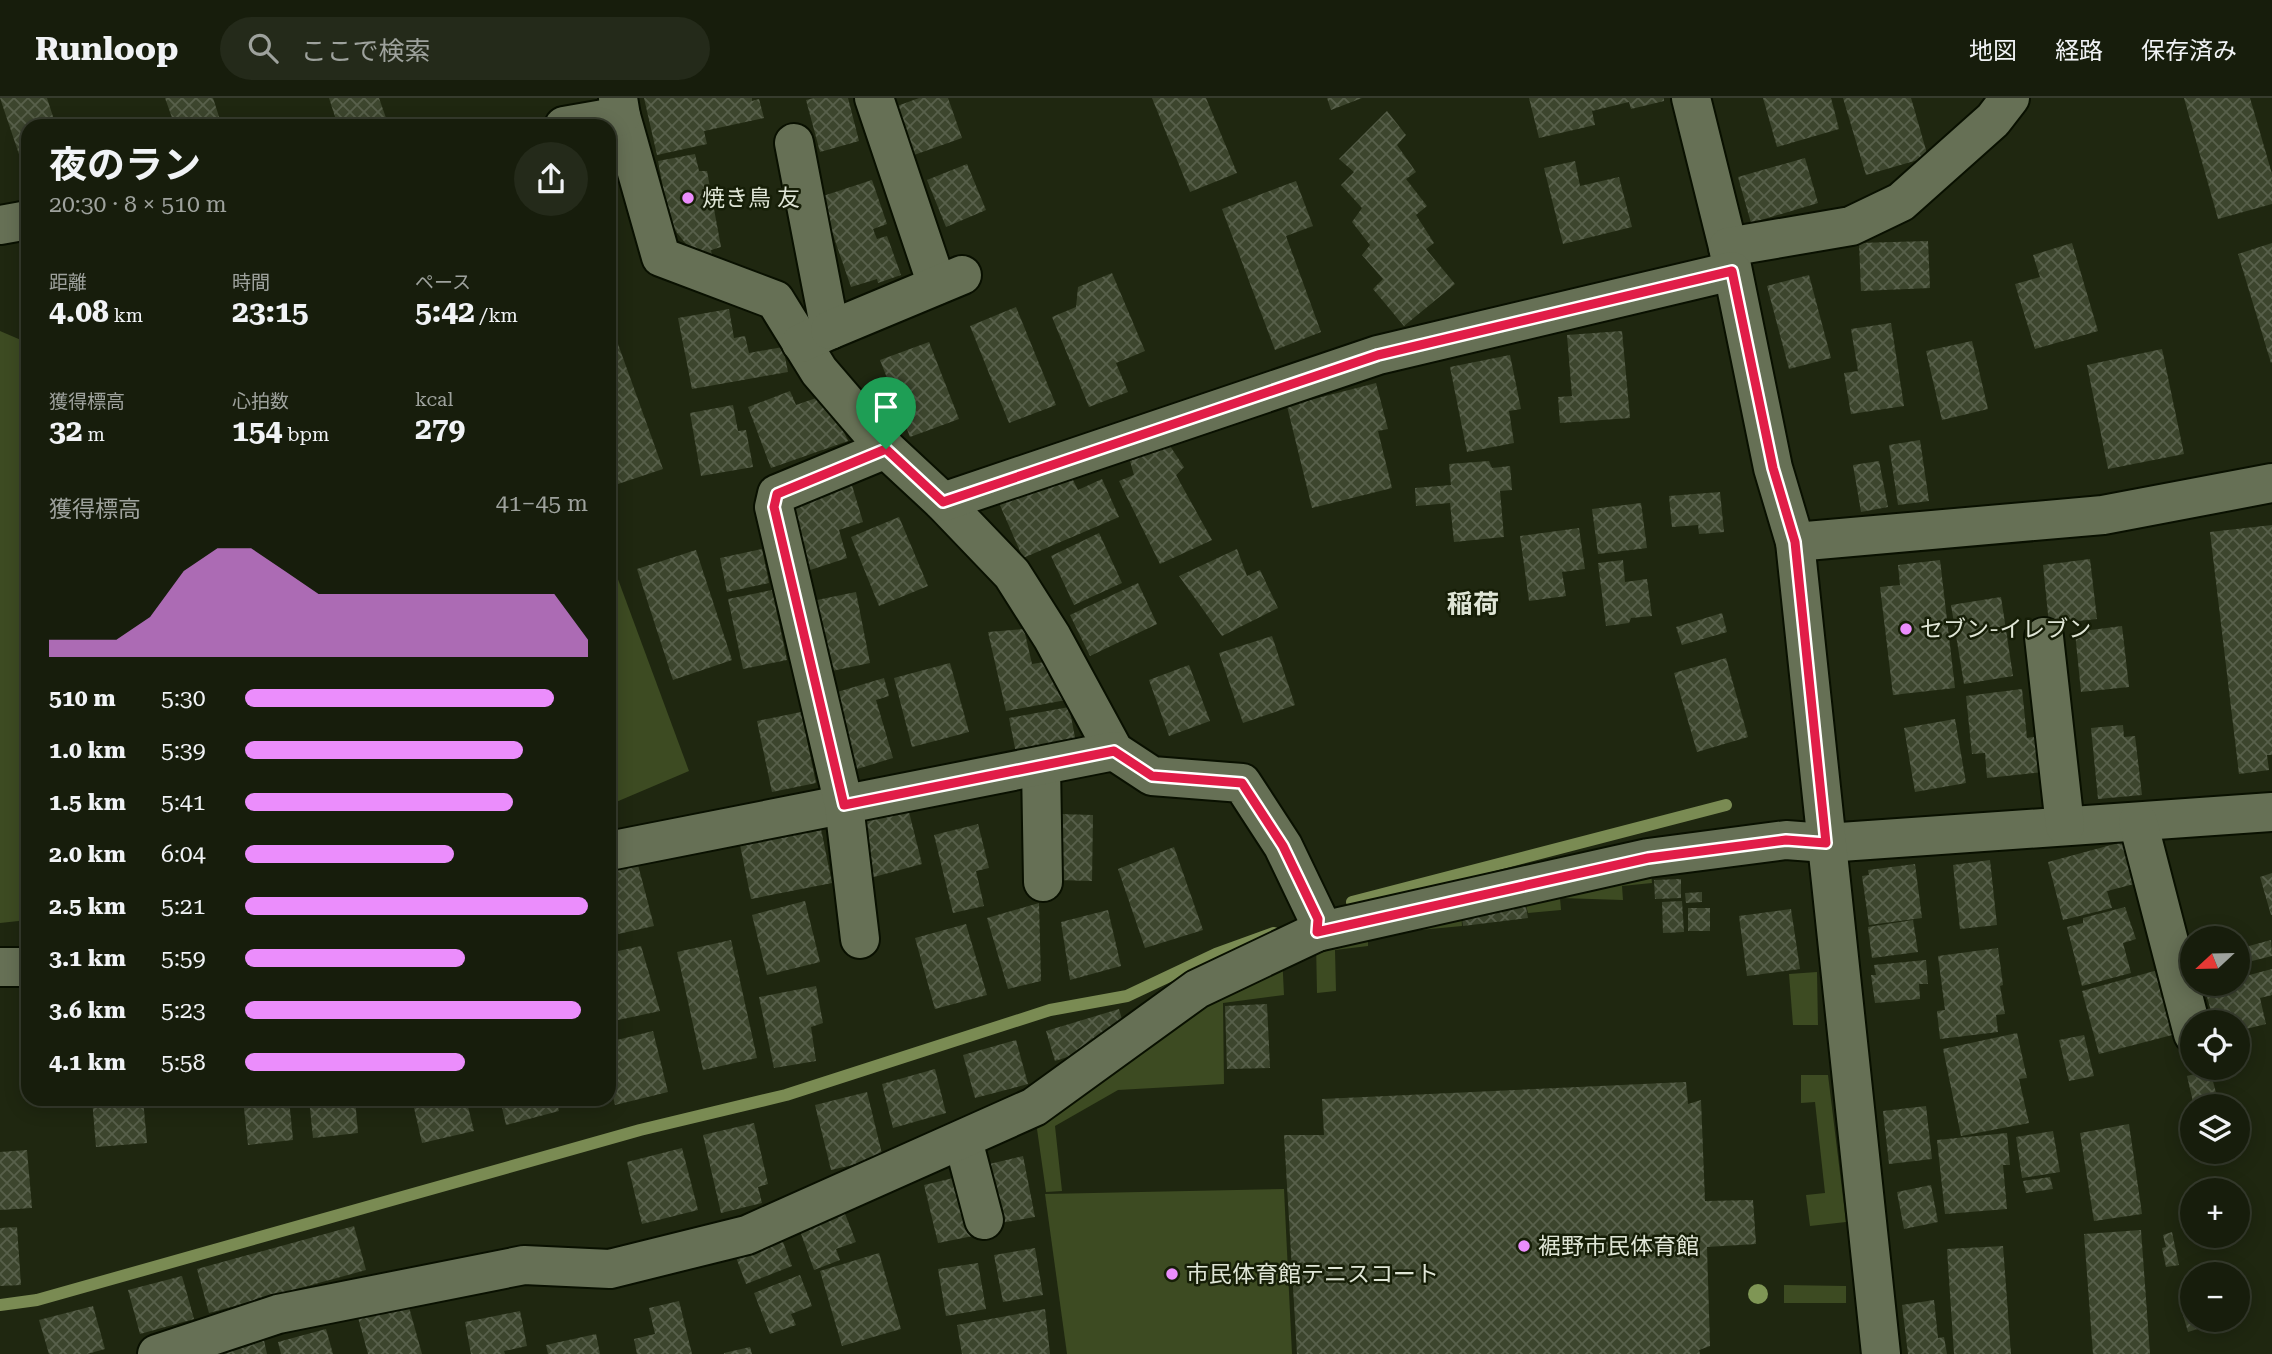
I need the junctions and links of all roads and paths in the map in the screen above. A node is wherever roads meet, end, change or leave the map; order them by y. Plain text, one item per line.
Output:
1 (874, 98) edge
2 (1691, 98) edge
3 (2010, 98) edge
4 (620, 107) edge
5 (585, 119) edge
6 (794, 143) dead end
7 (21, 221) edge
8 (0, 225) edge
9 (1730, 259) junction
10 (815, 336) junction
11 (886, 449) junction
12 (2272, 483) edge
13 (943, 502) junction
14 (1795, 542) junction
15 (2044, 637) dead end
16 (1114, 751) junction
17 (1041, 766) junction
18 (844, 805) junction
19 (2272, 812) edge
20 (2138, 821) junction
21 (2065, 826) junction
22 (1826, 843) junction
23 (616, 850) edge
24 (1044, 882) dead end
25 (1317, 932) junction
26 (860, 939) dead end
27 (0, 967) edge
28 (21, 967) edge
29 (2187, 1010) edge
30 (963, 1140) junction
31 (984, 1220) dead end
32 (157, 1354) edge
33 (1881, 1354) edge

1 - 10 street
2 - 9 street
3 - 9 street
4 - 5 street
4 - 10 street
6 - 10 street
7 - 8 street
9 - 13 street
9 - 14 street
10 - 11 street
11 - 13 street
11 - 18 street
12 - 14 street
13 - 16 street
14 - 22 street
15 - 21 street
16 - 17 street
16 - 25 street
17 - 18 street
17 - 24 street
18 - 23 street
18 - 26 street
19 - 20 street
20 - 21 street
20 - 29 street
21 - 22 street
22 - 25 street
22 - 33 street
25 - 30 street
27 - 28 street
30 - 31 street
30 - 32 street

